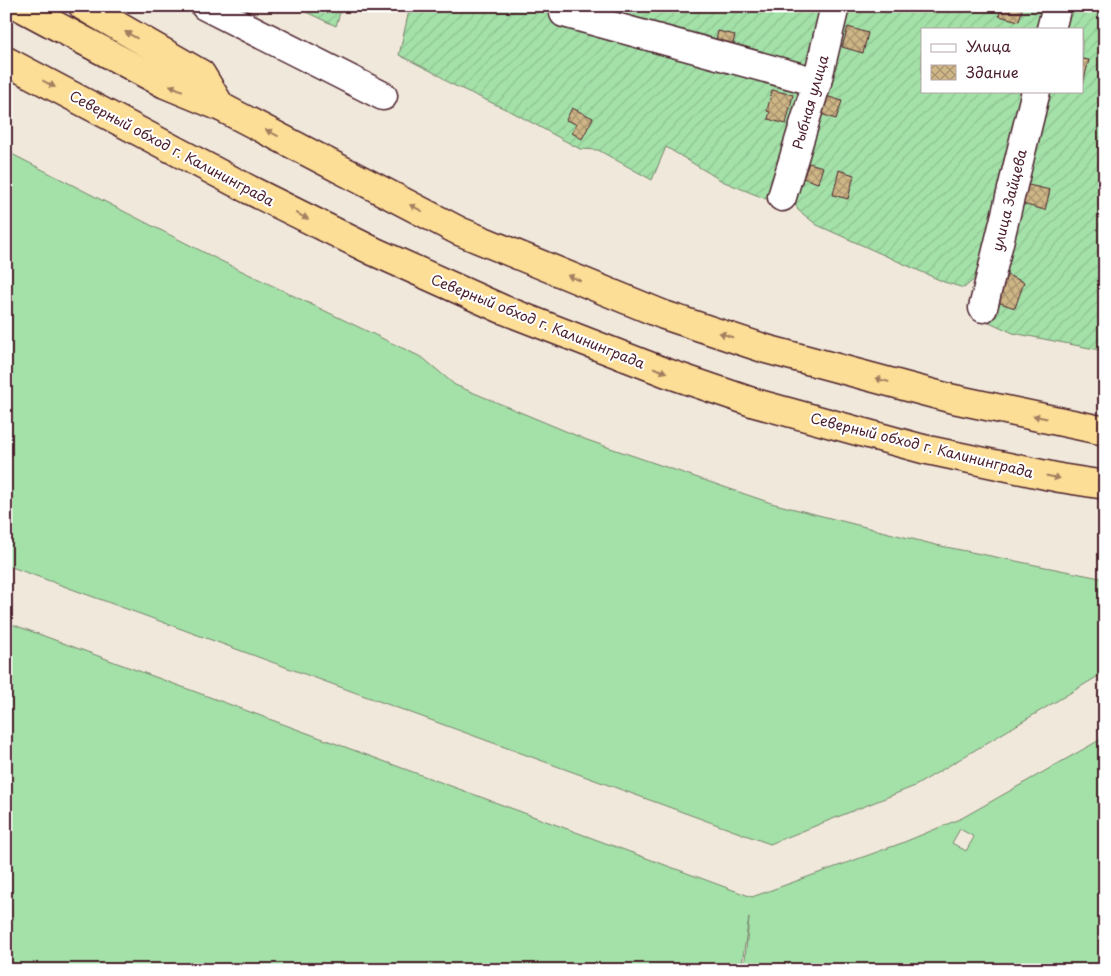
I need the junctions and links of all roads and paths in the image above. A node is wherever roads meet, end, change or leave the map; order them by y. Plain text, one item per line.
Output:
1 (19, 6) edge
2 (83, 6) edge
3 (205, 6) edge
4 (835, 6) edge
5 (1057, 6) edge
6 (564, 13) dead end
7 (1051, 28) edge
8 (6, 61) edge
9 (817, 82) junction
10 (1036, 92) edge
11 (383, 96) dead end
12 (221, 107) junction
13 (782, 197) dead end
14 (983, 308) dead end
15 (1105, 431) edge
16 (1105, 486) edge

12 -> 1 highway
12 -> 2 highway
3 - 11 street
4 - 9 street, Рыбная улица
5 - 7 street
6 - 9 street
8 -> 16 highway, Северный обход г. Калининграда
9 - 13 street, Рыбная улица
10 - 14 street, улица Зайцева
15 -> 12 highway

